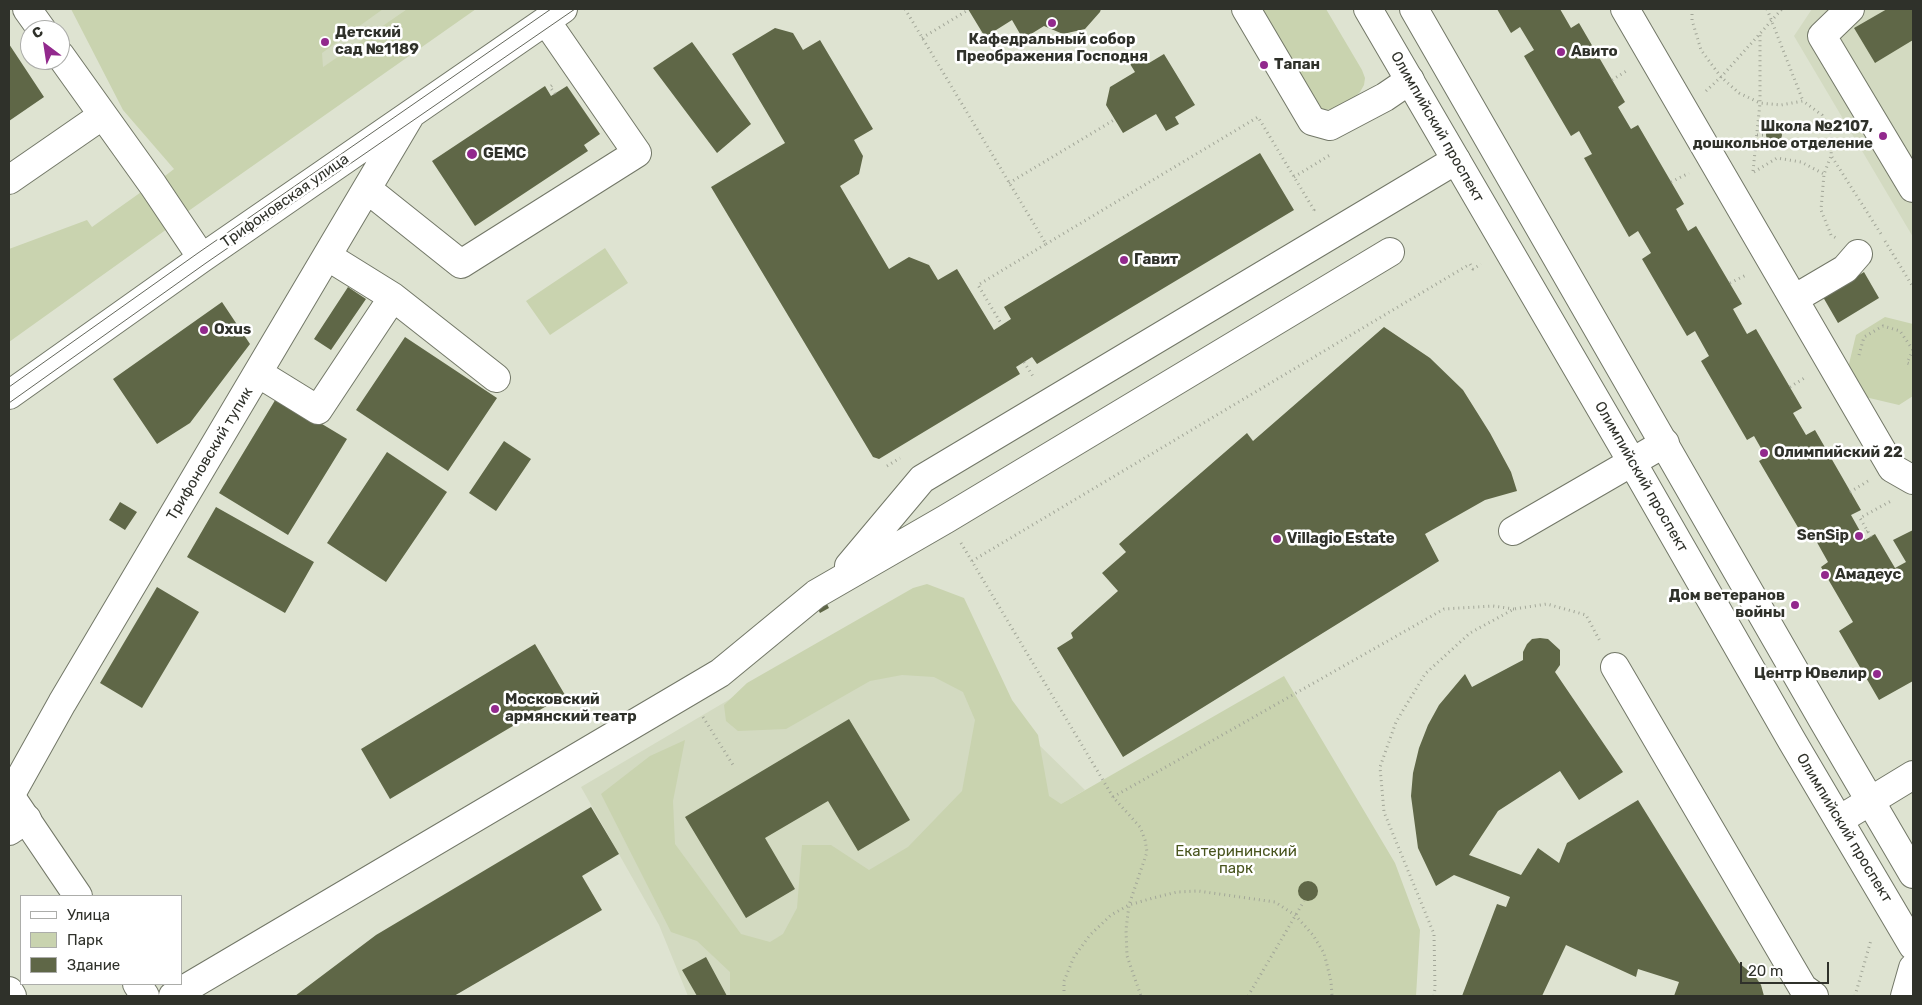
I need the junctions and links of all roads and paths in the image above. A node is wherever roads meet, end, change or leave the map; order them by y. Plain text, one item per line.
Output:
1 (28, 9) edge
2 (904, 9) edge
3 (1246, 9) edge
4 (1368, 9) edge
5 (1414, 9) edge
6 (1625, 9) edge
7 (1692, 9) edge
8 (1767, 9) edge
9 (1782, 9) edge
10 (1850, 9) edge
11 (968, 10) edge
12 (555, 15) edge
13 (35, 20) edge
14 (1772, 22) junction
15 (1760, 34) junction
16 (922, 38) junction
17 (70, 69) edge
18 (1721, 77) junction
19 (1410, 80) junction
20 (1803, 101) junction
21 (1760, 102) junction
22 (1684, 110) junction
23 (411, 114) junction
24 (102, 115) junction
25 (1114, 120) dead end
26 (1757, 134) junction
27 (1766, 135) dead end
28 (1332, 154) dead end
29 (1831, 156) junction
30 (1456, 160) junction
31 (1824, 174) junction
32 (1294, 177) junction
33 (9, 180) edge
34 (1009, 183) junction
35 (1913, 188) edge
36 (367, 189) junction
37 (1306, 215) dead end
38 (1046, 244) junction
39 (1892, 251) junction
40 (1390, 252) dead end
41 (1858, 254) junction
42 (327, 256) junction
43 (202, 258) junction
44 (1481, 264) dead end
45 (1913, 287) edge
46 (393, 297) junction
47 (1794, 299) junction
48 (1002, 325) dead end
49 (1913, 350) edge
50 (1851, 353) dead end
51 (1024, 362) dead end
52 (1913, 365) edge
53 (258, 373) junction
54 (1042, 373) dead end
55 (496, 378) dead end
56 (9, 395) edge
57 (1665, 443) junction
58 (903, 456) dead end
59 (1632, 462) junction
60 (887, 466) dead end
61 (1906, 488) edge
62 (1513, 531) dead end
63 (1868, 531) junction
64 (1863, 535) dead end
65 (1871, 536) dead end
66 (837, 581) junction
67 (1514, 609) junction
68 (1615, 667) joint
69 (688, 692) junction
70 (732, 765) dead end
71 (1913, 775) edge
72 (9, 795) edge
73 (1113, 797) junction
74 (1870, 801) junction
75 (1840, 820) junction
76 (18, 825) edge
77 (1913, 874) edge
78 (77, 895) edge
79 (1304, 900) dead end
80 (1129, 905) junction
81 (1294, 915) junction
82 (1870, 940) dead end
83 (1913, 946) edge
84 (1913, 968) edge
85 (138, 985) edge
86 (9, 991) edge
87 (12, 996) edge
88 (145, 996) edge
89 (172, 996) edge
90 (1064, 996) edge
91 (1141, 996) edge
92 (1248, 996) edge
93 (1332, 996) edge
94 (1434, 996) edge
95 (1814, 996) edge
96 (1855, 996) edge
97 (1905, 996) edge

1 - 13 main road
2 - 16 path
3 - 19 main road
4 - 19 main road, Олимпийский проспект
5 - 57 main road
6 - 22 main road
7 - 18 path
8 - 14 path
9 - 14 path
10 - 35 main road
11 - 16 path
12 - 23 main road, Трифоновская улица
12 - 36 main road
14 - 15 path
14 - 20 path
15 - 18 path
15 - 21 path
16 - 34 path
17 - 24 main road
18 - 21 path
18 - 22 path
19 - 30 main road, Олимпийский проспект
20 - 21 path
20 - 29 path
21 - 26 path
22 - 47 main road
23 - 36 main road, Трифоновский тупик
23 - 43 main road, Трифоновская улица
24 - 33 main road
24 - 43 main road
25 - 34 path
26 - 27 path
26 - 31 path
28 - 32 path
29 - 31 path
29 - 39 path
30 - 59 main road, Олимпийский проспект
30 - 66 main road
31 - 41 path
32 - 37 path
32 - 38 path
34 - 38 path
36 - 42 main road, Трифоновский тупик
38 - 48 path
39 - 41 path
39 - 45 path
40 - 66 main road
41 - 47 main road
42 - 46 main road
42 - 53 main road, Трифоновский тупик
43 - 56 main road, Трифоновская улица
44 - 73 path
46 - 53 main road
46 - 55 main road
47 - 61 main road
49 - 50 path
49 - 52 path
51 - 54 path
53 - 72 main road, Трифоновский тупик
57 - 59 main road
57 - 74 main road
58 - 60 path
59 - 62 main road
59 - 75 main road, Олимпийский проспект
61 - 63 path
63 - 64 path
63 - 65 path
66 - 69 main road
67 - 68 path
67 - 73 path
67 - 94 path
68 - 95 main road
69 - 70 path
69 - 89 main road
71 - 74 main road
72 - 76 main road
73 - 80 path
74 - 75 main road
74 - 77 main road
75 - 83 main road, Олимпийский проспект
76 - 78 main road
79 - 81 path
80 - 81 path
80 - 90 path
80 - 91 path
81 - 92 path
81 - 93 path
82 - 96 path
84 - 97 main road
85 - 88 main road
86 - 87 main road

